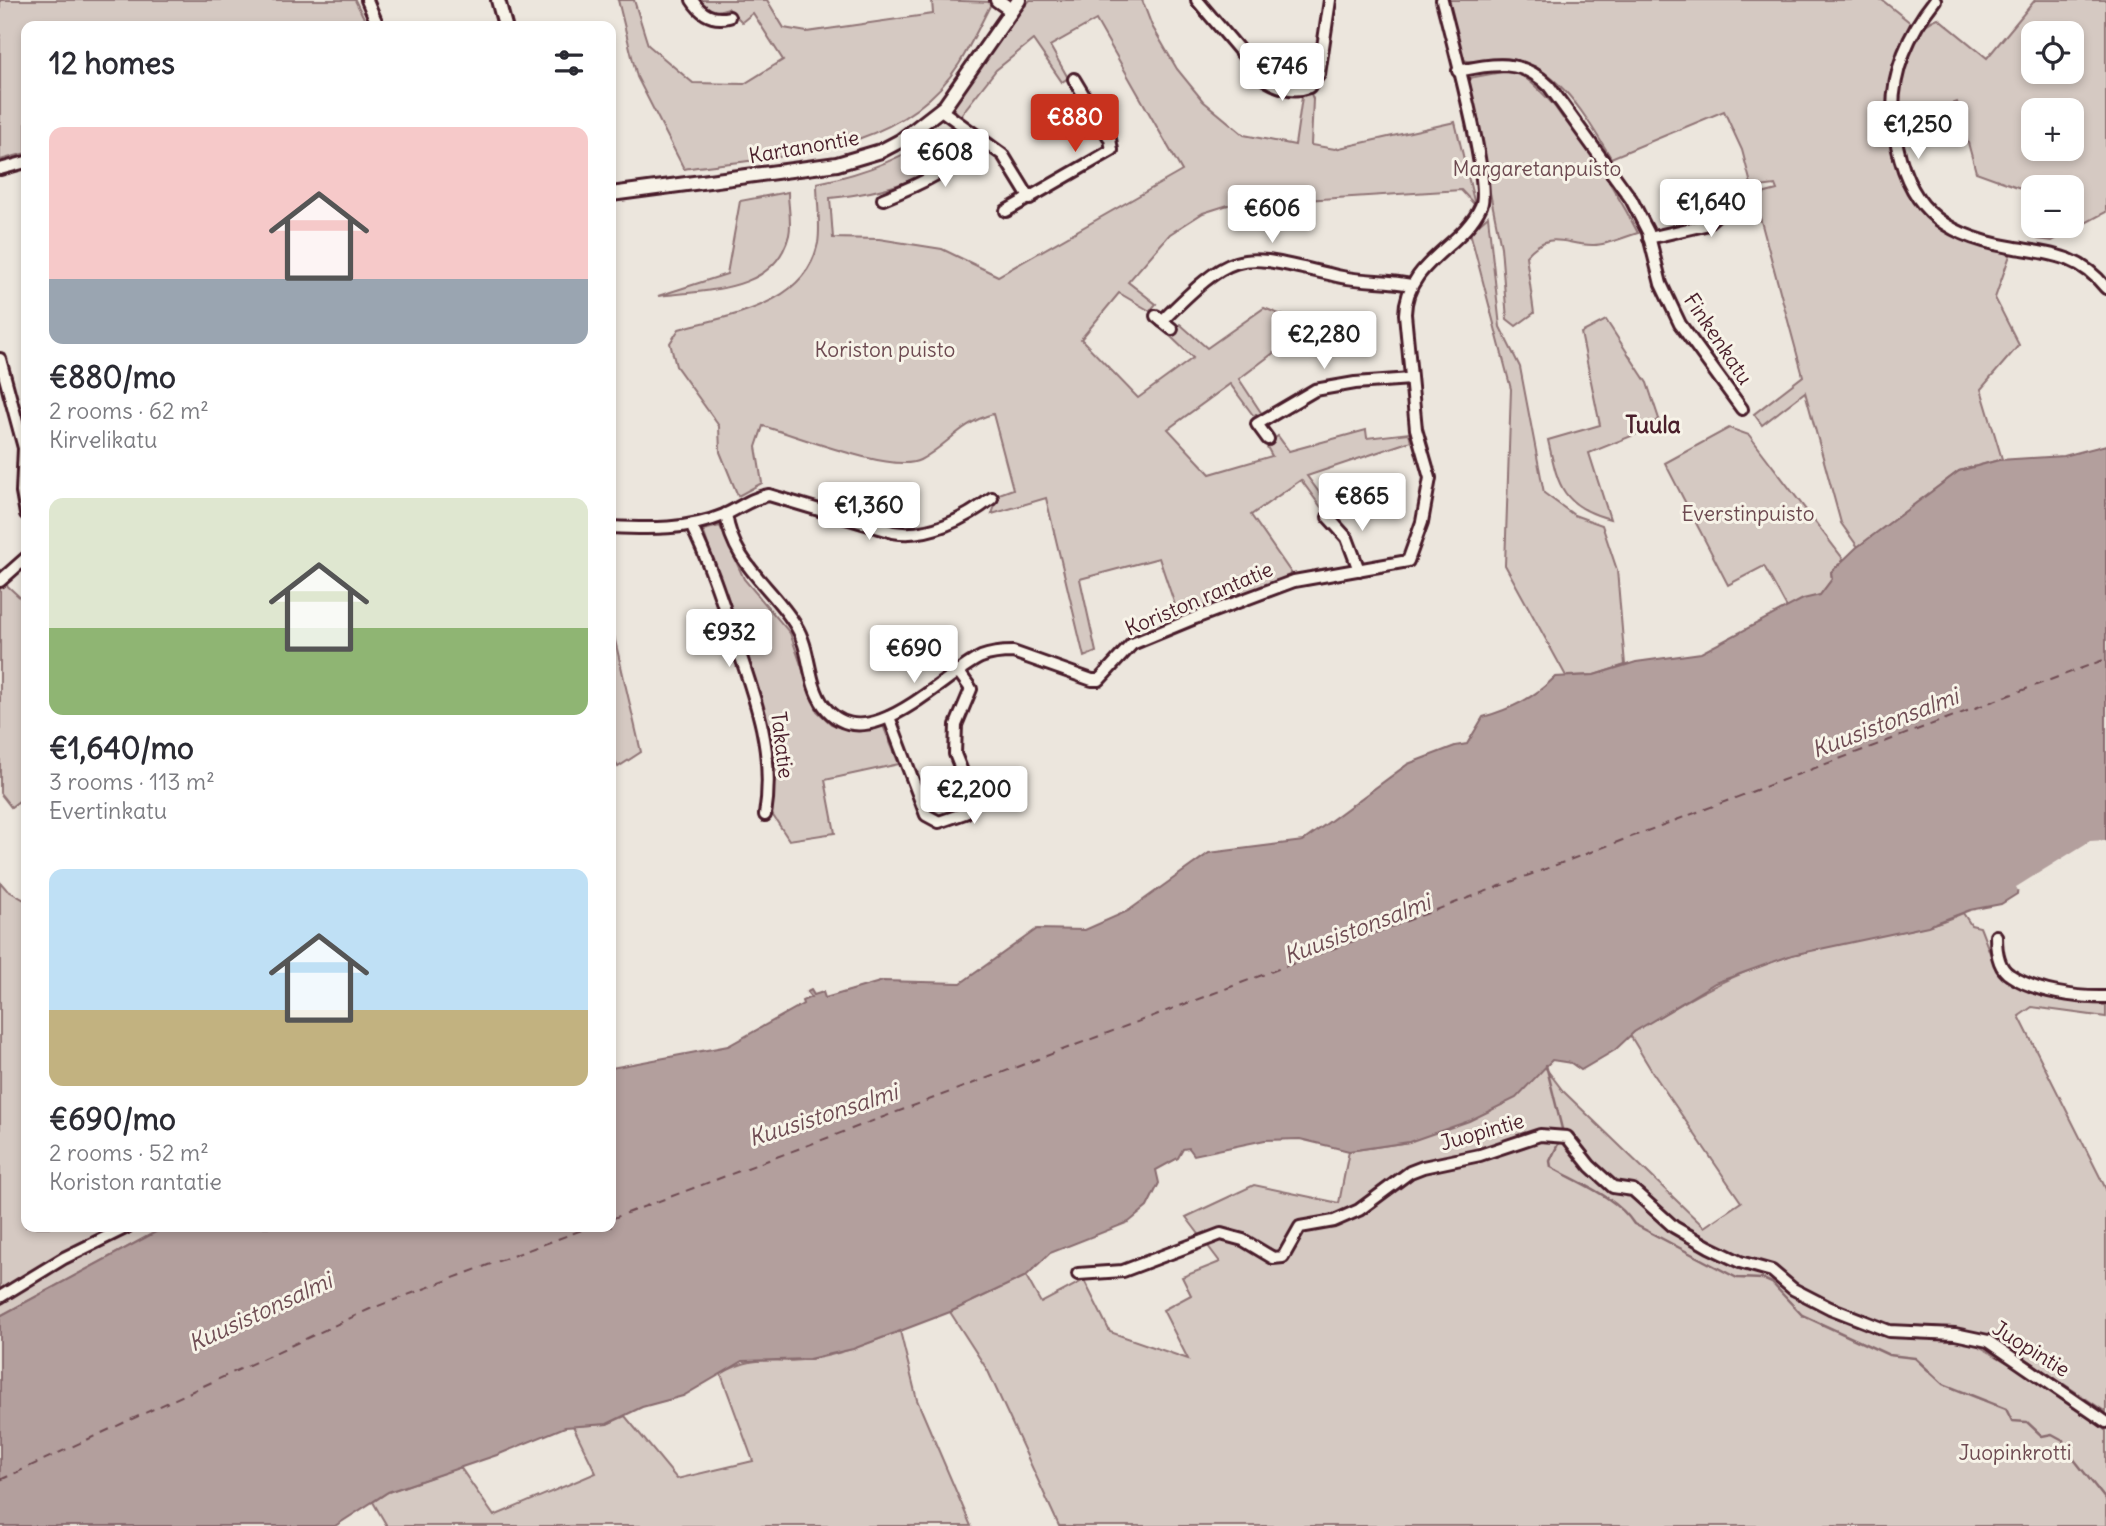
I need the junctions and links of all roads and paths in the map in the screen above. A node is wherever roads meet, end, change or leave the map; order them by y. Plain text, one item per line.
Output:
1 (367, 0) edge
2 (498, 0) edge
3 (692, 0) edge
4 (998, 0) edge
5 (1197, 0) edge
6 (1330, 0) edge
7 (1442, 0) edge
8 (1935, 0) edge
9 (1015, 5) edge
10 (729, 16) dead end
11 (376, 21) edge
12 (504, 21) edge
13 (1458, 71) junction
14 (1074, 79) dead end
15 (941, 110) junction
16 (981, 139) junction
17 (21, 163) edge
18 (0, 169) edge
19 (1756, 192) dead end
20 (616, 193) edge
21 (883, 199) dead end
22 (1030, 199) junction
23 (1006, 211) dead end
24 (1649, 238) junction
25 (1411, 285) junction
26 (2106, 288) edge
27 (1172, 329) dead end
28 (0, 359) edge
29 (1411, 379) junction
30 (1742, 409) dead end
31 (21, 437) edge
32 (1268, 439) dead end
33 (992, 498) dead end
34 (726, 514) junction
35 (1328, 517) dead end
36 (691, 525) junction
37 (616, 527) edge
38 (21, 562) edge
39 (1359, 570) junction
40 (0, 581) edge
41 (958, 671) junction
42 (888, 717) junction
43 (765, 815) dead end
44 (1996, 936) dead end
45 (2106, 997) edge
46 (117, 1232) edge
47 (1078, 1275) dead end
48 (0, 1297) edge
49 (2106, 1422) edge

1 - 11 street
2 - 12 street
3 - 10 street
4 - 9 street
5 - 6 street
7 - 13 street
8 - 26 street
9 - 15 street, Kartanontie
13 - 24 street, Finkenkatu
13 - 25 street
14 - 22 street
15 - 16 street
15 - 20 street, Kartanontie
16 - 21 street
16 - 22 street
17 - 18 street
19 - 24 street
22 - 23 street
24 - 30 street, Finkenkatu
25 - 27 street
25 - 29 street, Koriston rantatie
28 - 31 street
29 - 32 street
29 - 39 street, Koriston rantatie
33 - 34 street
34 - 36 street
34 - 42 street, Koriston rantatie
35 - 39 street
36 - 37 street
36 - 43 street, Takatie
38 - 40 street
39 - 41 street, Koriston rantatie
41 - 42 street, Koriston rantatie
41 - 42 street
44 - 45 street
46 - 48 street
47 - 49 street, Juopintie

